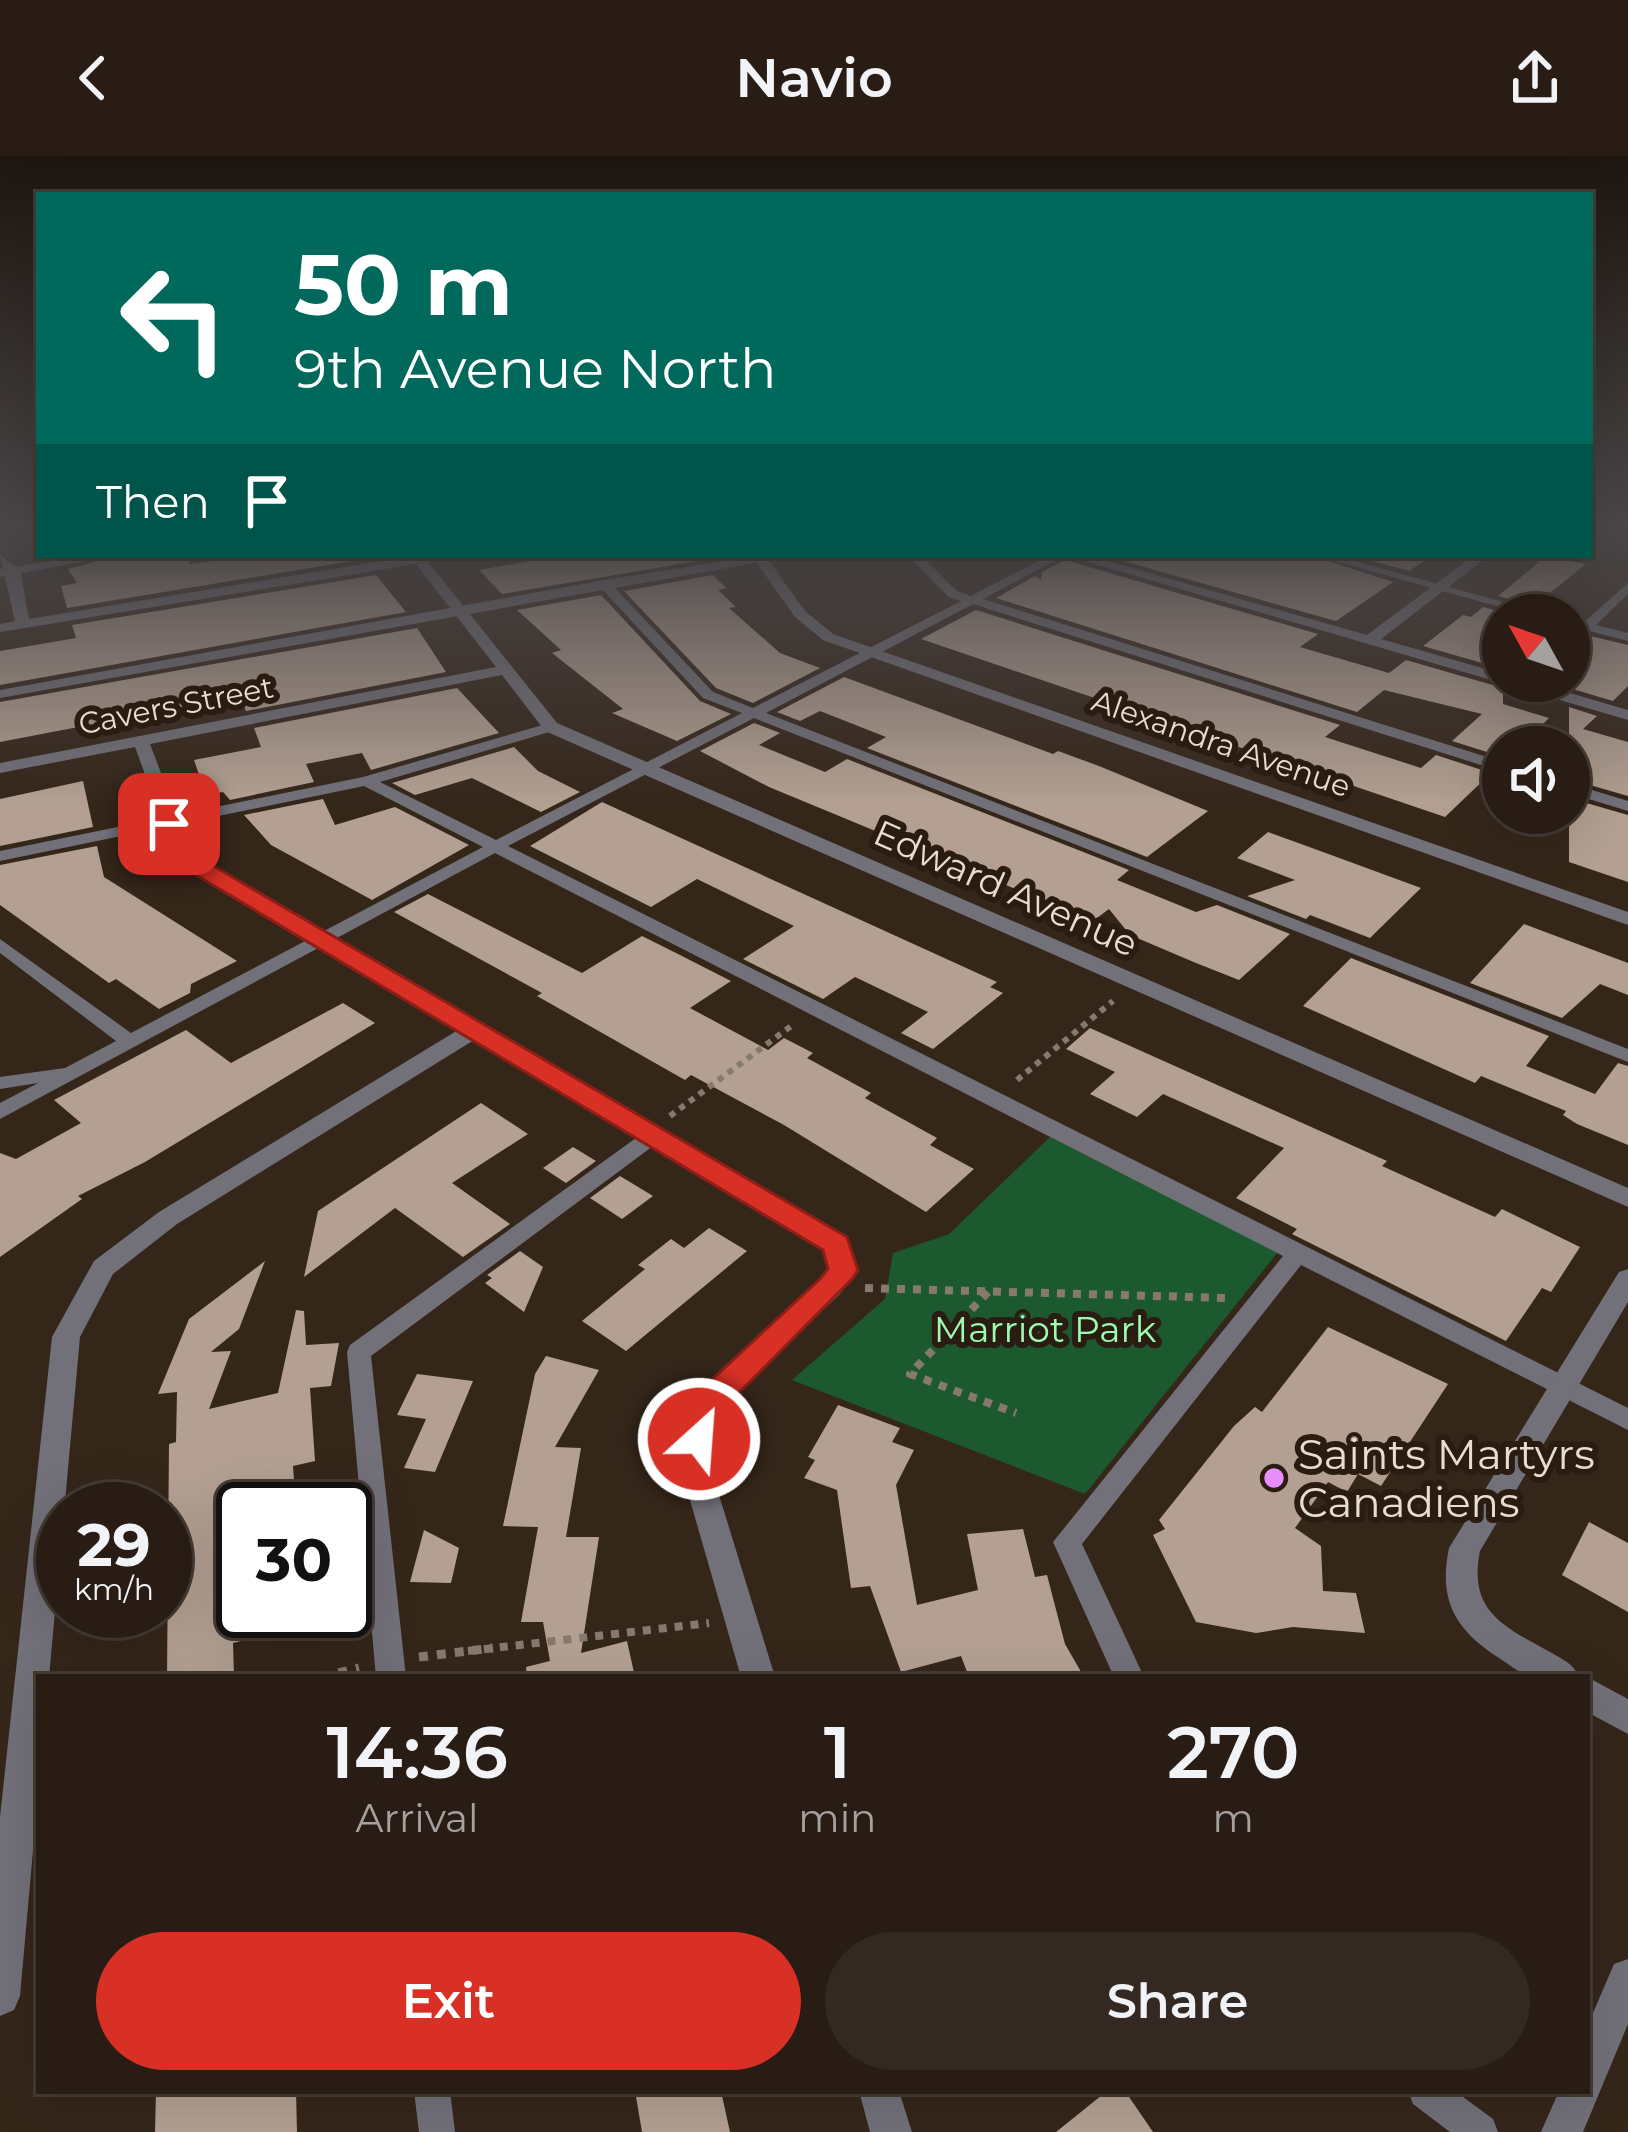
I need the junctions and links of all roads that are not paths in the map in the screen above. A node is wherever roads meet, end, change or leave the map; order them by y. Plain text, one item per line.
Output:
1 (21, 619) edge
2 (52, 619) edge
3 (408, 619) edge
4 (465, 619) edge
5 (637, 619) edge
6 (806, 619) edge
7 (937, 619) edge
8 (1030, 619) edge
9 (1297, 619) edge
10 (1398, 619) edge
11 (22, 624) junction
12 (1590, 627) edge
13 (0, 628) edge
14 (1628, 637) edge
15 (1370, 640) junction
16 (871, 653) junction
17 (503, 670) junction
18 (1482, 673) edge
19 (0, 694) edge
20 (1584, 702) edge
21 (1628, 715) edge
22 (753, 716) junction
23 (551, 727) junction
24 (141, 741) junction
25 (1482, 760) edge
26 (0, 768) edge
27 (645, 770) junction
28 (366, 781) junction
29 (1590, 794) edge
30 (1628, 806) edge
31 (169, 824) junction
32 (498, 846) junction
33 (0, 856) edge
34 (1628, 919) edge
35 (319, 938) junction
36 (0, 944) edge
37 (472, 1031) junction
38 (129, 1041) junction
39 (1628, 1057) edge
40 (78, 1070) junction
41 (0, 1083) edge
42 (0, 1112) edge
43 (662, 1125) junction
44 (1628, 1198) edge
45 (1297, 1254) junction
46 (1628, 1279) edge
47 (1563, 1387) junction
48 (1628, 1420) edge
49 (391, 1668) edge
50 (757, 1674) edge
51 (1128, 1674) edge
52 (1558, 1674) edge
53 (1590, 1695) edge
54 (1628, 1718) edge
55 (1628, 1978) edge
56 (0, 1996) edge
57 (1590, 2067) edge
58 (433, 2094) edge
59 (880, 2094) edge
60 (1430, 2094) edge
61 (1579, 2094) edge
62 (436, 2132) edge
63 (891, 2132) edge
64 (1480, 2132) edge
65 (1562, 2132) edge

1 - 11 street
2 - 11 street
3 - 19 lane
4 - 17 street, Edward Avenue
5 - 22 lane
6 - 16 street, Alexandra Avenue
7 - 16 lane
8 - 25 lane
9 - 15 street
10 - 15 street
11 - 13 street
12 - 14 lane
15 - 18 street
16 - 22 lane
16 - 34 street, Alexandra Avenue
17 - 23 street, Edward Avenue
17 - 24 street, Cavers Street
20 - 21 street
22 - 27 lane
22 - 39 lane
23 - 27 street, Edward Avenue
23 - 28 lane
24 - 26 street, Cavers Street
24 - 31 street
27 - 32 lane
27 - 44 street, Edward Avenue
28 - 31 lane
28 - 32 lane
29 - 30 lane
31 - 33 lane
31 - 35 street
32 - 35 lane
32 - 45 lane
35 - 37 street
35 - 38 lane
36 - 38 lane
37 - 43 street
37 - 56 street
38 - 40 lane
40 - 41 lane
40 - 42 lane
43 - 49 lane
43 - 50 street
45 - 47 lane
45 - 51 lane
46 - 47 street
47 - 48 lane
47 - 52 street
53 - 54 street
55 - 57 street
58 - 62 lane
59 - 63 street
60 - 64 lane
61 - 65 street

